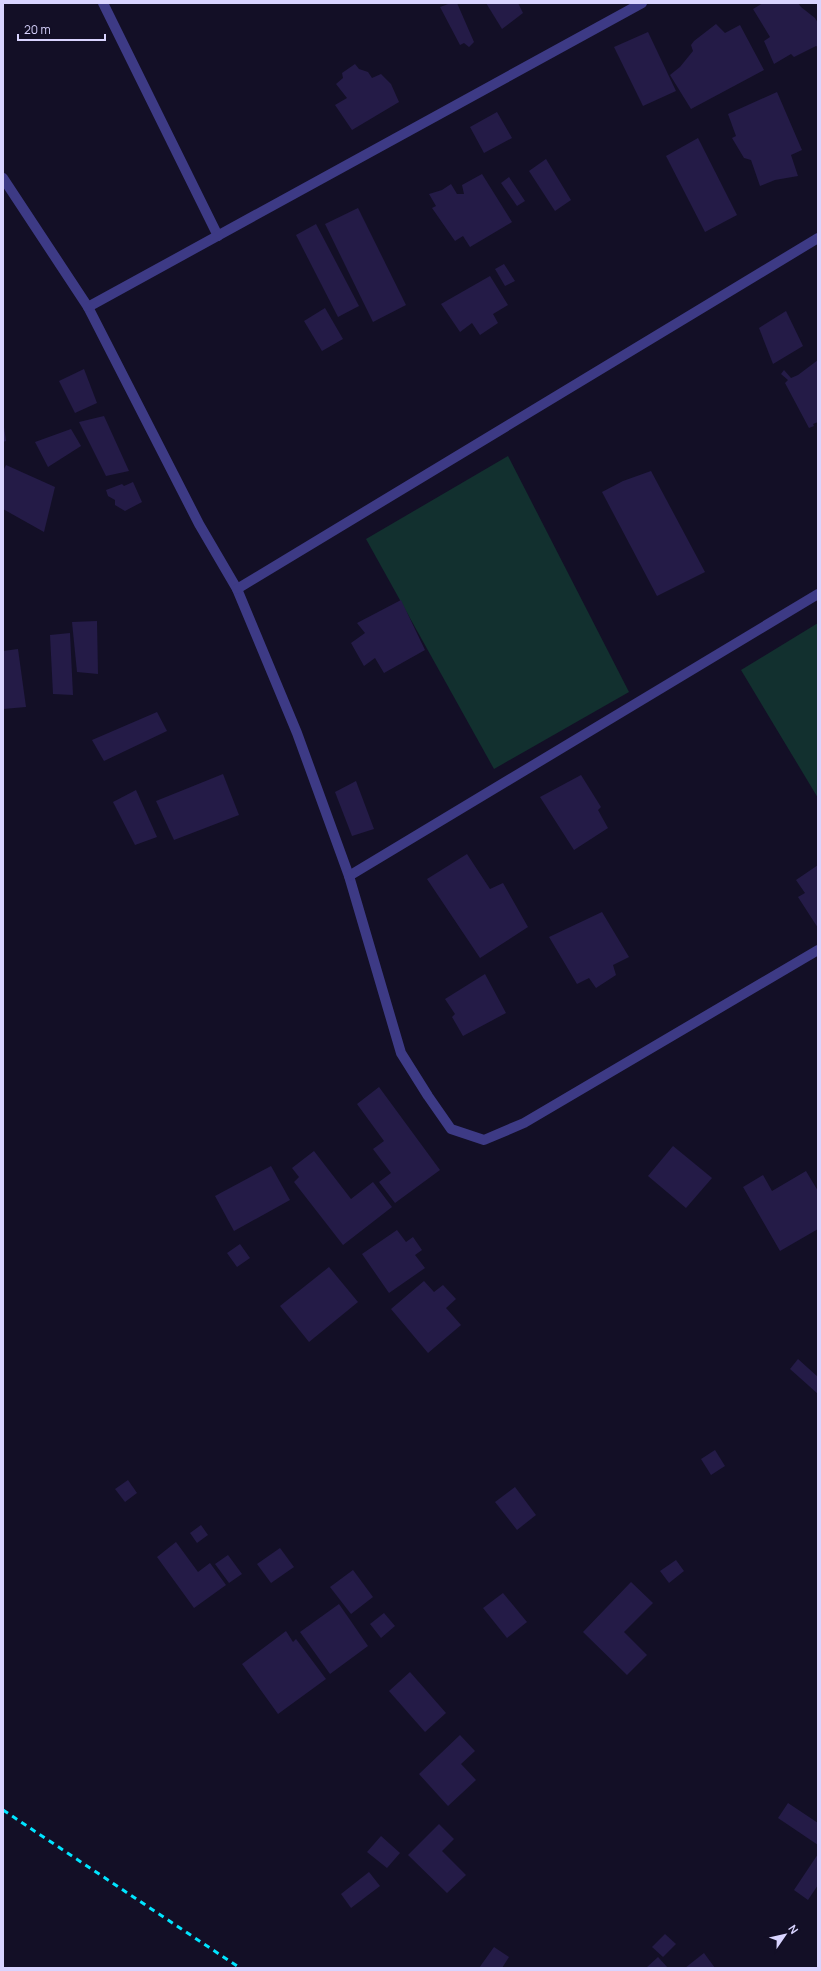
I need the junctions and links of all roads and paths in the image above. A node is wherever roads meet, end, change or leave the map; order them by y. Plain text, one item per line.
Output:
1 (103, 3) edge
2 (642, 3) edge
3 (3, 178) edge
4 (218, 236) junction
5 (818, 238) edge
6 (88, 307) junction
7 (237, 589) junction
8 (818, 594) edge
9 (349, 876) junction
10 (818, 950) edge

1 - 4 street
2 - 4 street
3 - 6 street
4 - 6 street
5 - 7 street
6 - 7 street
7 - 9 street
8 - 9 street
9 - 10 street

